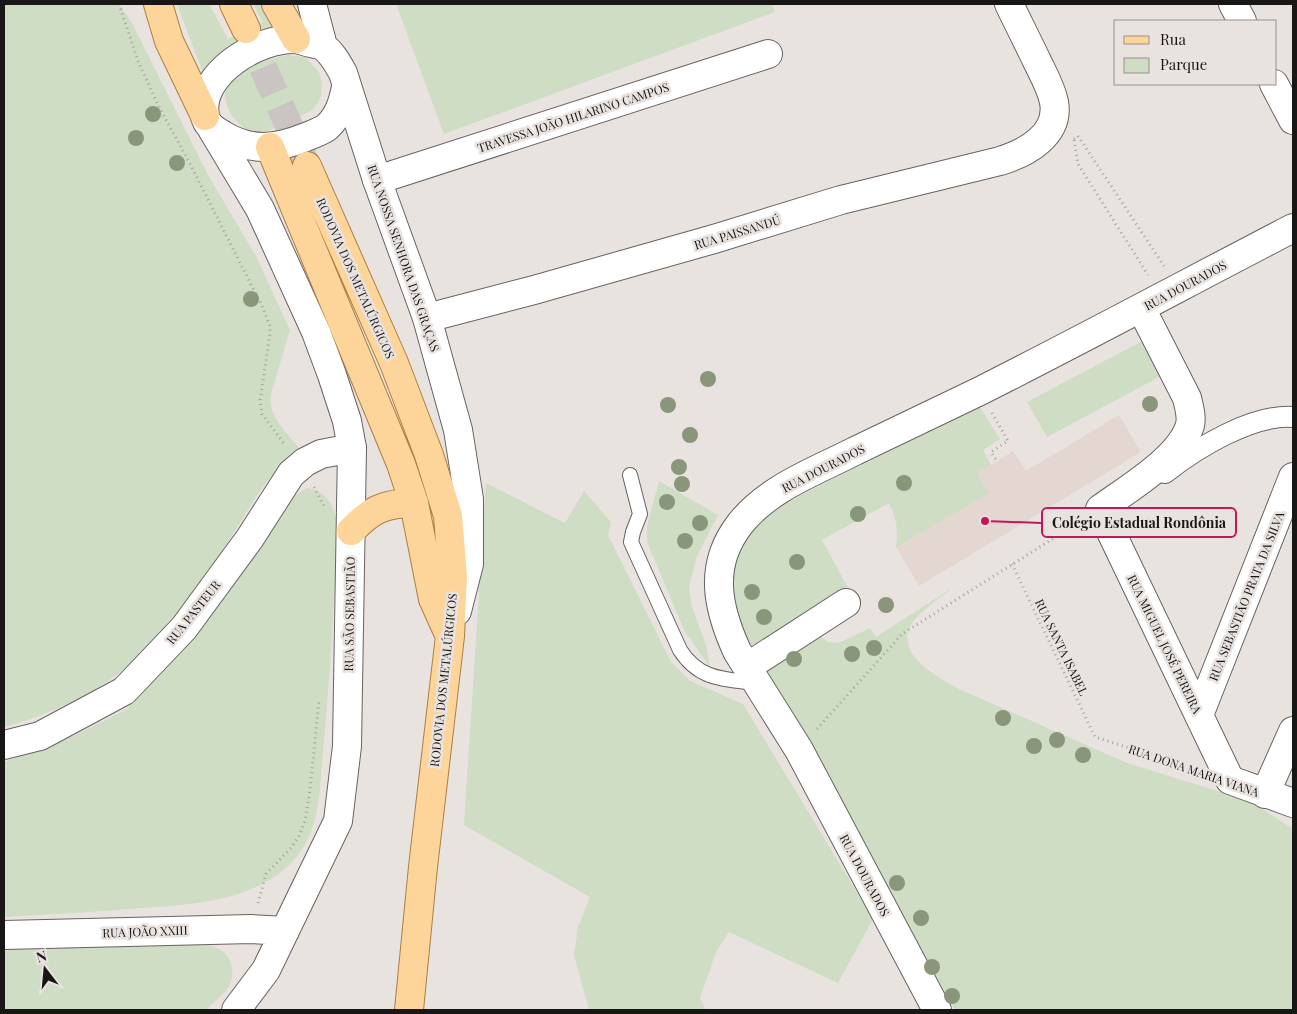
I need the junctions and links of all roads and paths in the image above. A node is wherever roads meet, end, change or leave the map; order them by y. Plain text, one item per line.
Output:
1 (119, 4) edge
2 (158, 4) edge
3 (234, 4) edge
4 (276, 4) edge
5 (312, 4) edge
6 (1009, 4) edge
7 (1233, 4) edge
8 (1241, 20) edge
9 (246, 29) tunnel mouth
10 (296, 39) junction
11 (322, 46) junction
12 (768, 54) dead end
13 (1041, 71) junction
14 (1275, 85) edge
15 (346, 87) junction
16 (1293, 120) edge
17 (209, 123) junction
18 (1076, 129) junction
19 (265, 147) junction
20 (307, 166) tunnel mouth
21 (377, 180) junction
22 (260, 209) junction
23 (1293, 228) edge
24 (1160, 298) junction
25 (427, 318) junction
26 (994, 415) dead end
27 (1293, 417) edge
28 (352, 448) junction
29 (997, 461) dead end
30 (302, 465) junction
31 (630, 475) dead end
32 (1293, 477) edge
33 (1133, 486) junction
34 (414, 503) junction
35 (1100, 509) junction
36 (327, 512) dead end
37 (351, 531) junction
38 (1012, 564) junction
39 (846, 604) dead end
40 (450, 636) junction
41 (752, 675) junction
42 (320, 691) dead end
43 (1199, 715) junction
44 (1293, 731) edge
45 (1095, 737) joint
46 (4, 745) edge
47 (798, 750) junction
48 (1230, 780) junction
49 (1265, 794) junction
50 (1293, 803) edge
51 (251, 928) junction
52 (285, 931) junction
53 (4, 935) edge
54 (236, 1010) edge
55 (409, 1010) edge
56 (936, 1010) edge

1 - 30 path
2 - 17 main road
3 - 9 main road
4 - 10 main road
5 - 11 street
6 - 13 street
7 - 8 street
10 - 11 street
10 - 17 street
11 - 15 street
12 - 21 street, TRAVESSA JOÃO HILARINO CAMPOS
13 - 18 street
13 - 25 street, RUA PAISSANDÚ
14 - 16 street
15 - 19 street
15 - 21 street, RUA NOSSA SENHORA DAS GRAÇAS
17 - 19 street
17 - 22 street, RUA SÃO SEBASTIÃO
18 - 24 path
18 - 24 path
19 - 22 street, RUA SÃO SEBASTIÃO
19 - 34 main road
20 - 40 main road, RODOVIA DOS METALÚRGICOS
21 - 25 street, RUA NOSSA SENHORA DAS GRAÇAS
22 - 28 street, RUA SÃO SEBASTIÃO
23 - 24 street, RUA DOURADOS
24 - 33 street
24 - 41 street, RUA DOURADOS
25 - 40 street, RUA NOSSA SENHORA DAS GRAÇAS
26 - 29 path
27 - 33 street
28 - 30 street, RUA PASTEUR
28 - 37 street, RUA SÃO SEBASTIÃO
30 - 36 path
30 - 46 street, RUA PASTEUR
31 - 41 lane
32 - 43 street, RUA SEBASTIÃO PRATA DA SILVA
33 - 35 street
34 - 37 main road
34 - 40 main road
35 - 38 path
35 - 43 street, RUA MIGUEL JOSÉ PEREIRA
37 - 52 street, RUA SÃO SEBASTIÃO
38 - 45 path, RUA SANTA ISABEL
38 - 47 path
39 - 41 street
40 - 55 main road, RODOVIA DOS METALÚRGICOS
41 - 47 street, RUA DOURADOS
42 - 51 path
43 - 48 street, RUA MIGUEL JOSÉ PEREIRA
44 - 49 street
45 - 48 path, RUA DONA MARIA VIANA
47 - 56 street, RUA DOURADOS
48 - 49 street, RUA DONA MARIA VIANA
49 - 50 street, RUA DONA MARIA VIANA
51 - 52 street, RUA JOÃO XXIII
51 - 53 street, RUA JOÃO XXIII
52 - 54 street, RUA SÃO SEBASTIÃO

